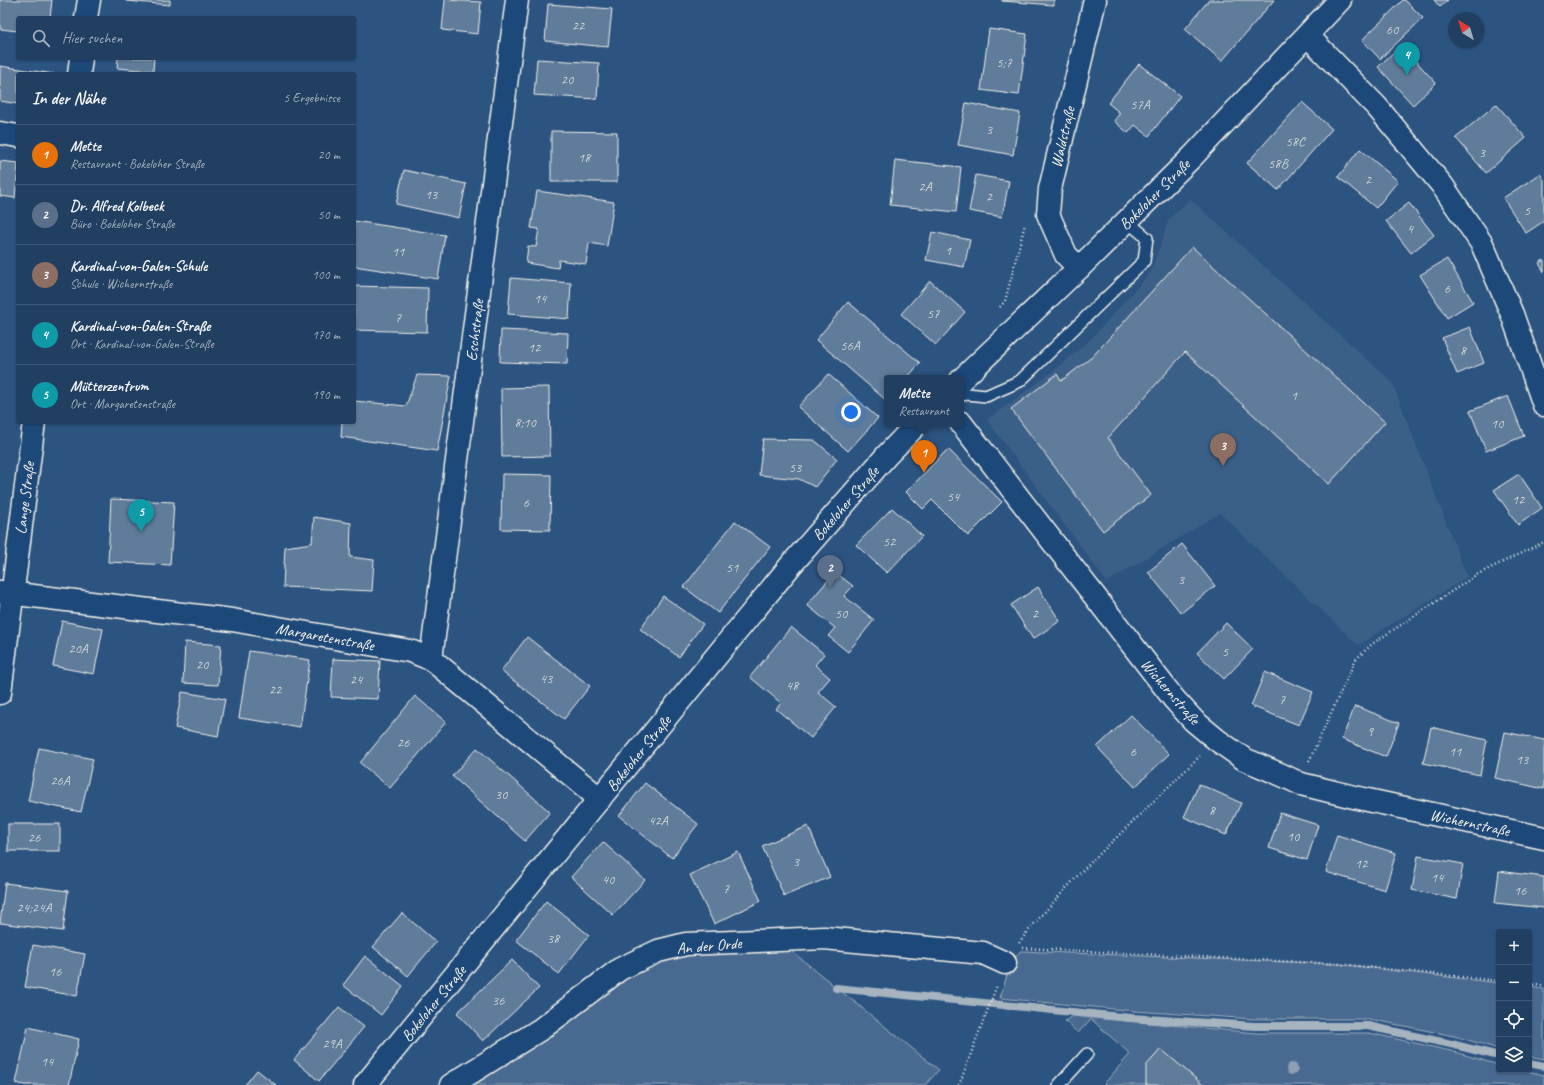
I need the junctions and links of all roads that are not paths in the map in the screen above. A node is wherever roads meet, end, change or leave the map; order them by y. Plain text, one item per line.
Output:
1 (89, 0) edge
2 (517, 0) edge
3 (1095, 0) edge
4 (1340, 0) edge
5 (86, 16) edge
6 (1308, 36) junction
7 (81, 60) edge
8 (79, 72) edge
9 (0, 133) edge
10 (16, 136) edge
11 (1127, 221) junction
12 (1079, 268) junction
13 (964, 377) edge
14 (964, 394) edge
15 (1544, 405) edge
16 (34, 424) edge
17 (913, 427) edge
18 (964, 427) edge
19 (6, 593) edge
20 (431, 659) junction
21 (0, 693) edge
22 (600, 799) junction
23 (1544, 838) edge
24 (1005, 963) dead end
25 (1088, 1054) dead end
26 (365, 1085) edge
27 (451, 1085) edge
28 (1059, 1085) edge

1 - 5 street
2 - 20 street, Eschstraße
3 - 12 street, Waldstraße
4 - 6 street, Bokeloher Straße
6 - 11 street, Bokeloher Straße
6 - 15 street
7 - 8 street
9 - 10 street
11 - 12 street, Bokeloher Straße
11 - 14 lane
12 - 13 street, Bokeloher Straße
16 - 19 street, Lange Straße
17 - 22 street, Bokeloher Straße
18 - 23 street, Wichernstraße
19 - 20 street, Margaretenstraße
19 - 21 street, Lange Straße
20 - 22 street, Margaretenstraße
22 - 26 street, Bokeloher Straße
24 - 27 street, An der Orde
25 - 28 lane

